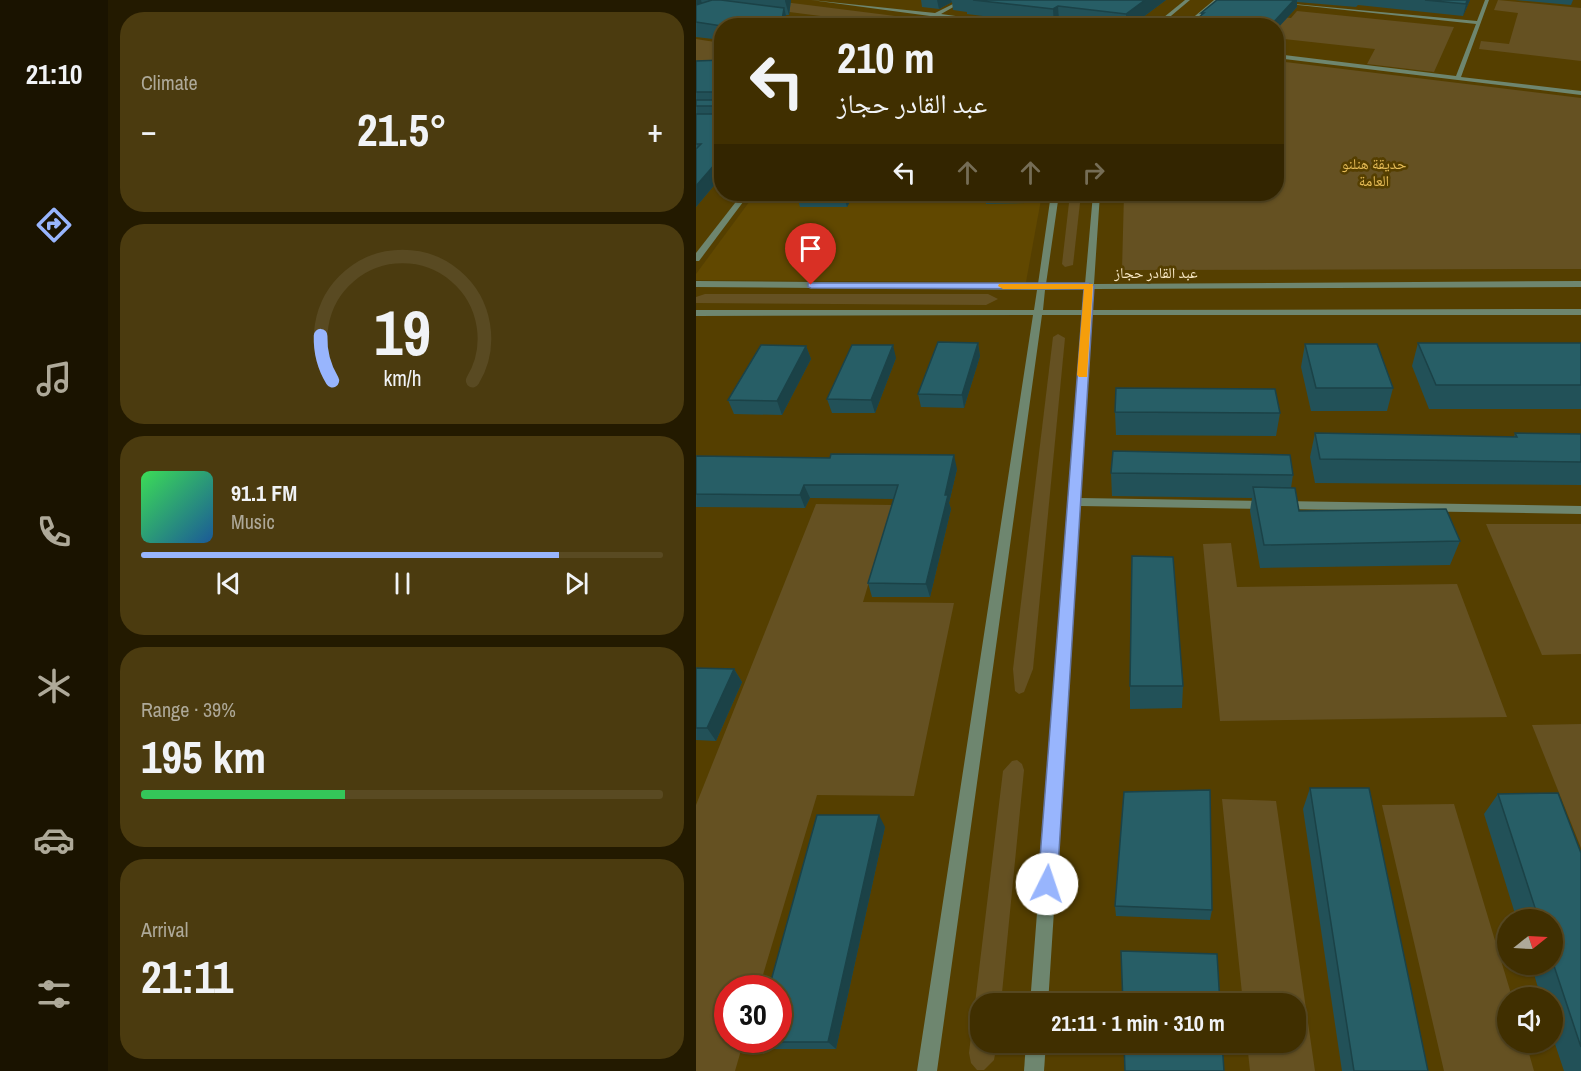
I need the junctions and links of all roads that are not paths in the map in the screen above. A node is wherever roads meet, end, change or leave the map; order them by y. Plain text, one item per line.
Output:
1 (813, 0) edge
2 (964, 0) edge
3 (1188, 0) edge
4 (1217, 0) edge
5 (1253, 0) edge
6 (1487, 0) edge
7 (764, 15) edge
8 (935, 15) junction
9 (786, 18) edge
10 (929, 18) edge
11 (960, 18) edge
12 (1165, 18) edge
13 (1195, 18) edge
14 (1479, 23) junction
15 (1284, 57) edge
16 (1458, 78) junction
17 (1581, 93) edge
18 (740, 201) edge
19 (1054, 201) edge
20 (1095, 201) edge
21 (696, 259) edge
22 (696, 284) edge
23 (1581, 284) edge
24 (1089, 286) junction
25 (1041, 287) junction
26 (1581, 312) edge
27 (696, 313) edge
28 (1038, 314) junction
29 (1088, 314) junction
30 (1074, 502) junction
31 (1581, 510) edge
32 (1040, 993) edge
33 (1035, 1053) edge
34 (927, 1071) edge
35 (1034, 1071) edge

1 - 8 street
2 - 8 street
3 - 12 street
4 - 13 street
5 - 14 street
6 - 14 street
7 - 9 street
8 - 10 street
8 - 11 street
14 - 16 street
15 - 16 street
16 - 17 street
18 - 21 street
19 - 25 street
20 - 24 street
22 - 25 street, عبد القادر حجاز
23 - 24 street, عبد القادر حجاز
24 - 25 street, عبد القادر حجاز
24 - 29 street
25 - 28 street
26 - 29 street
27 - 28 street
28 - 29 street
28 - 34 street
29 - 30 street
30 - 31 street
30 - 32 street
33 - 35 street

